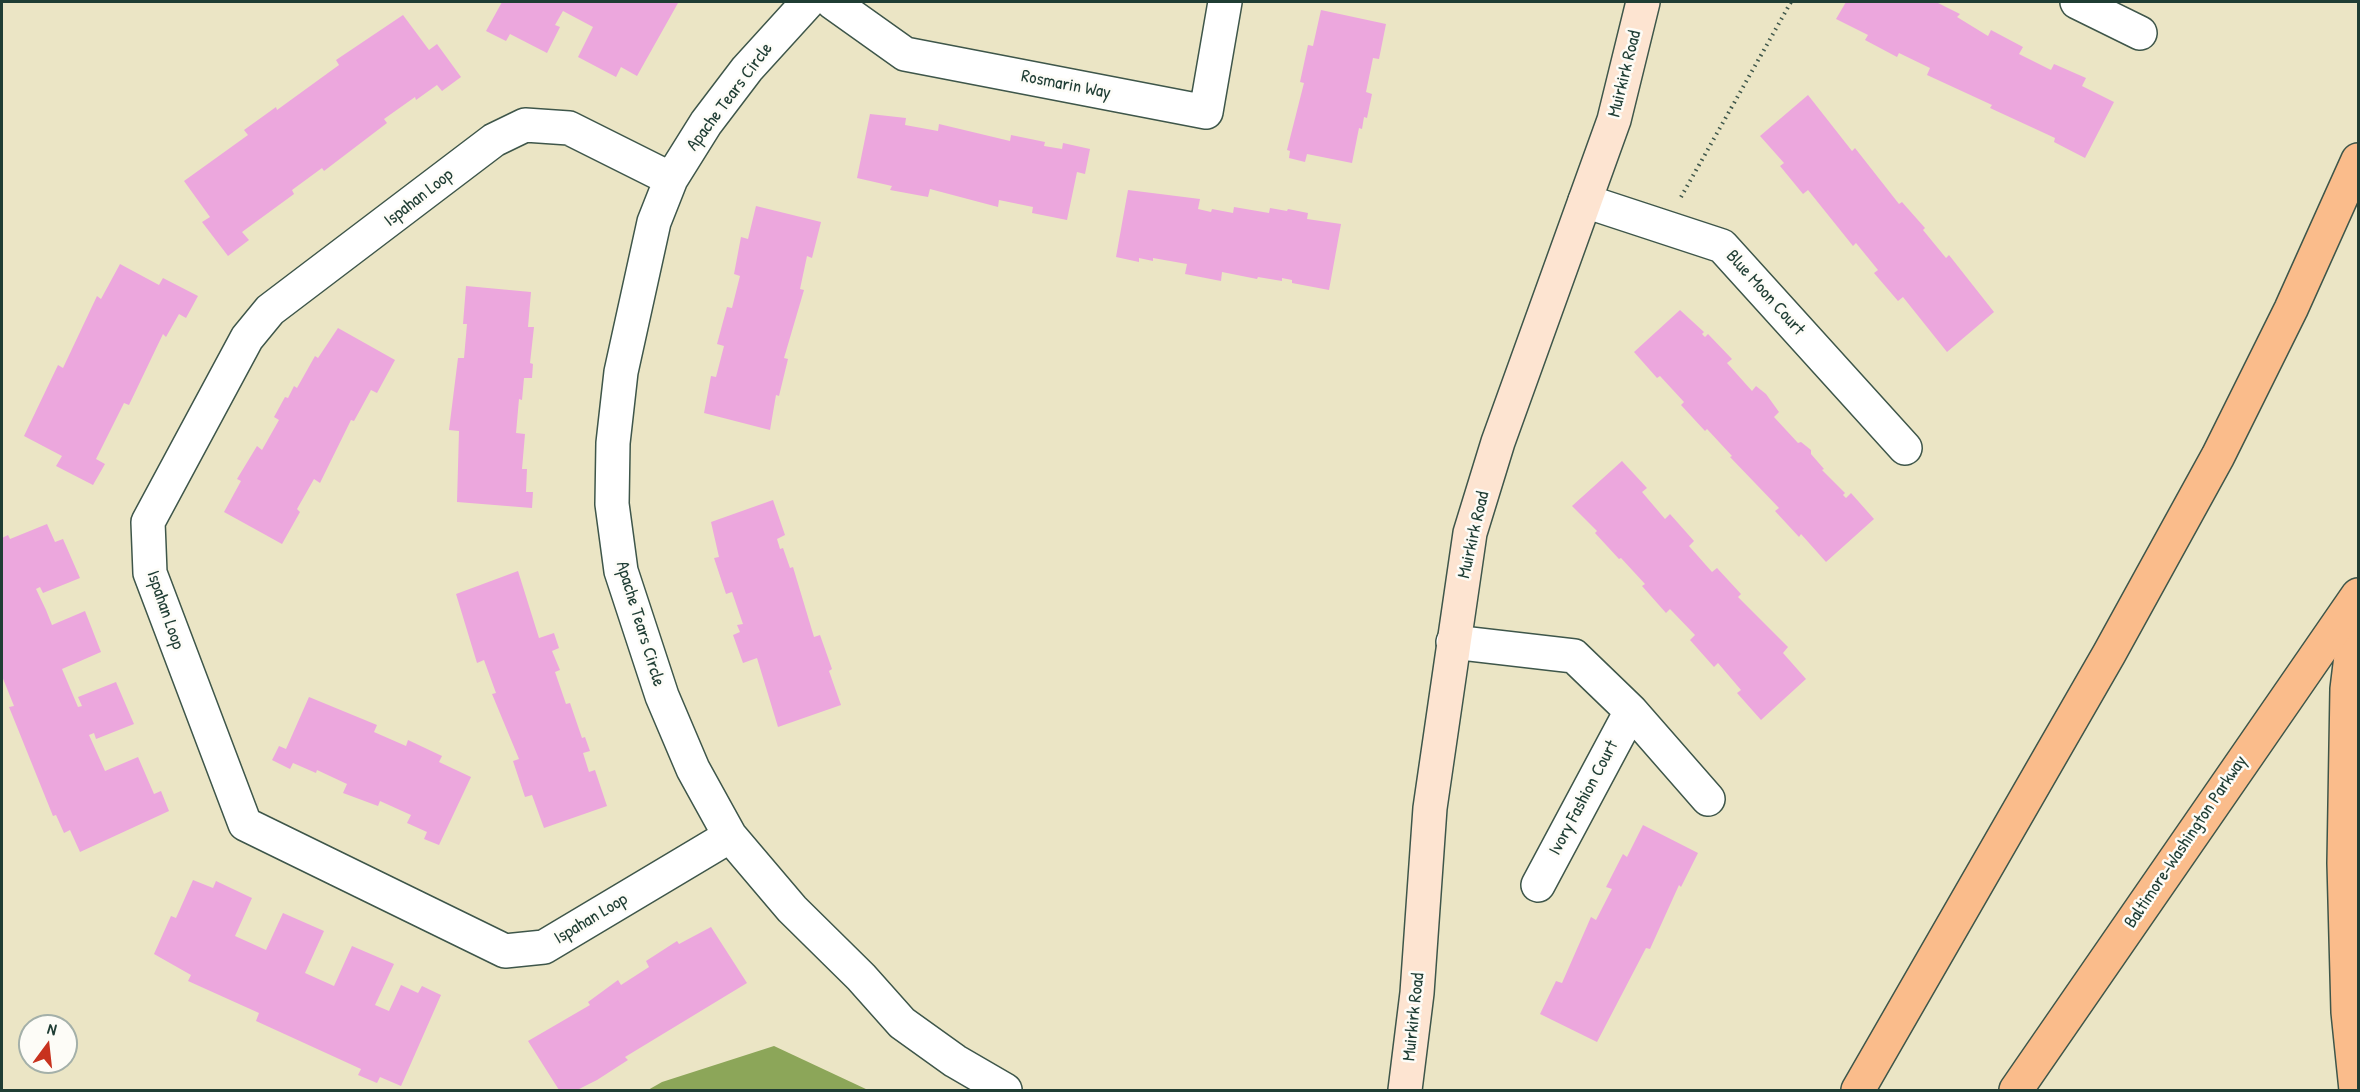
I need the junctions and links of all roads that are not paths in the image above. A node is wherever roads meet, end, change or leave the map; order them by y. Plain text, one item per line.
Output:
1 (808, 2) edge
2 (832, 2) edge
3 (1225, 2) edge
4 (1643, 2) edge
5 (2077, 2) edge
6 (2140, 33) dead end
7 (2358, 160) edge
8 (671, 179) junction
9 (1585, 201) junction
10 (1905, 448) dead end
11 (2358, 597) edge
12 (1453, 642) junction
13 (1631, 711) junction
14 (1708, 799) dead end
15 (730, 836) junction
16 (1538, 885) dead end
17 (1005, 1090) edge
18 (1405, 1090) edge
19 (1858, 1090) edge
20 (2016, 1090) edge
21 (2356, 1090) edge

1 - 8 street, Apache Tears Circle
2 - 3 street, Rosmarin Way
4 - 9 main road, Muirkirk Road
5 - 6 street
7 - 19 main road
8 - 15 street, Apache Tears Circle
8 - 15 street, Ispahan Loop
9 - 10 street, Blue Moon Court
9 - 12 main road, Muirkirk Road
11 - 20 main road, Baltimore-Washington Parkway
11 - 21 main road
12 - 13 street
12 - 18 main road, Muirkirk Road
13 - 14 street
13 - 16 street, Ivory Fashion Court
15 - 17 street, Apache Tears Circle

